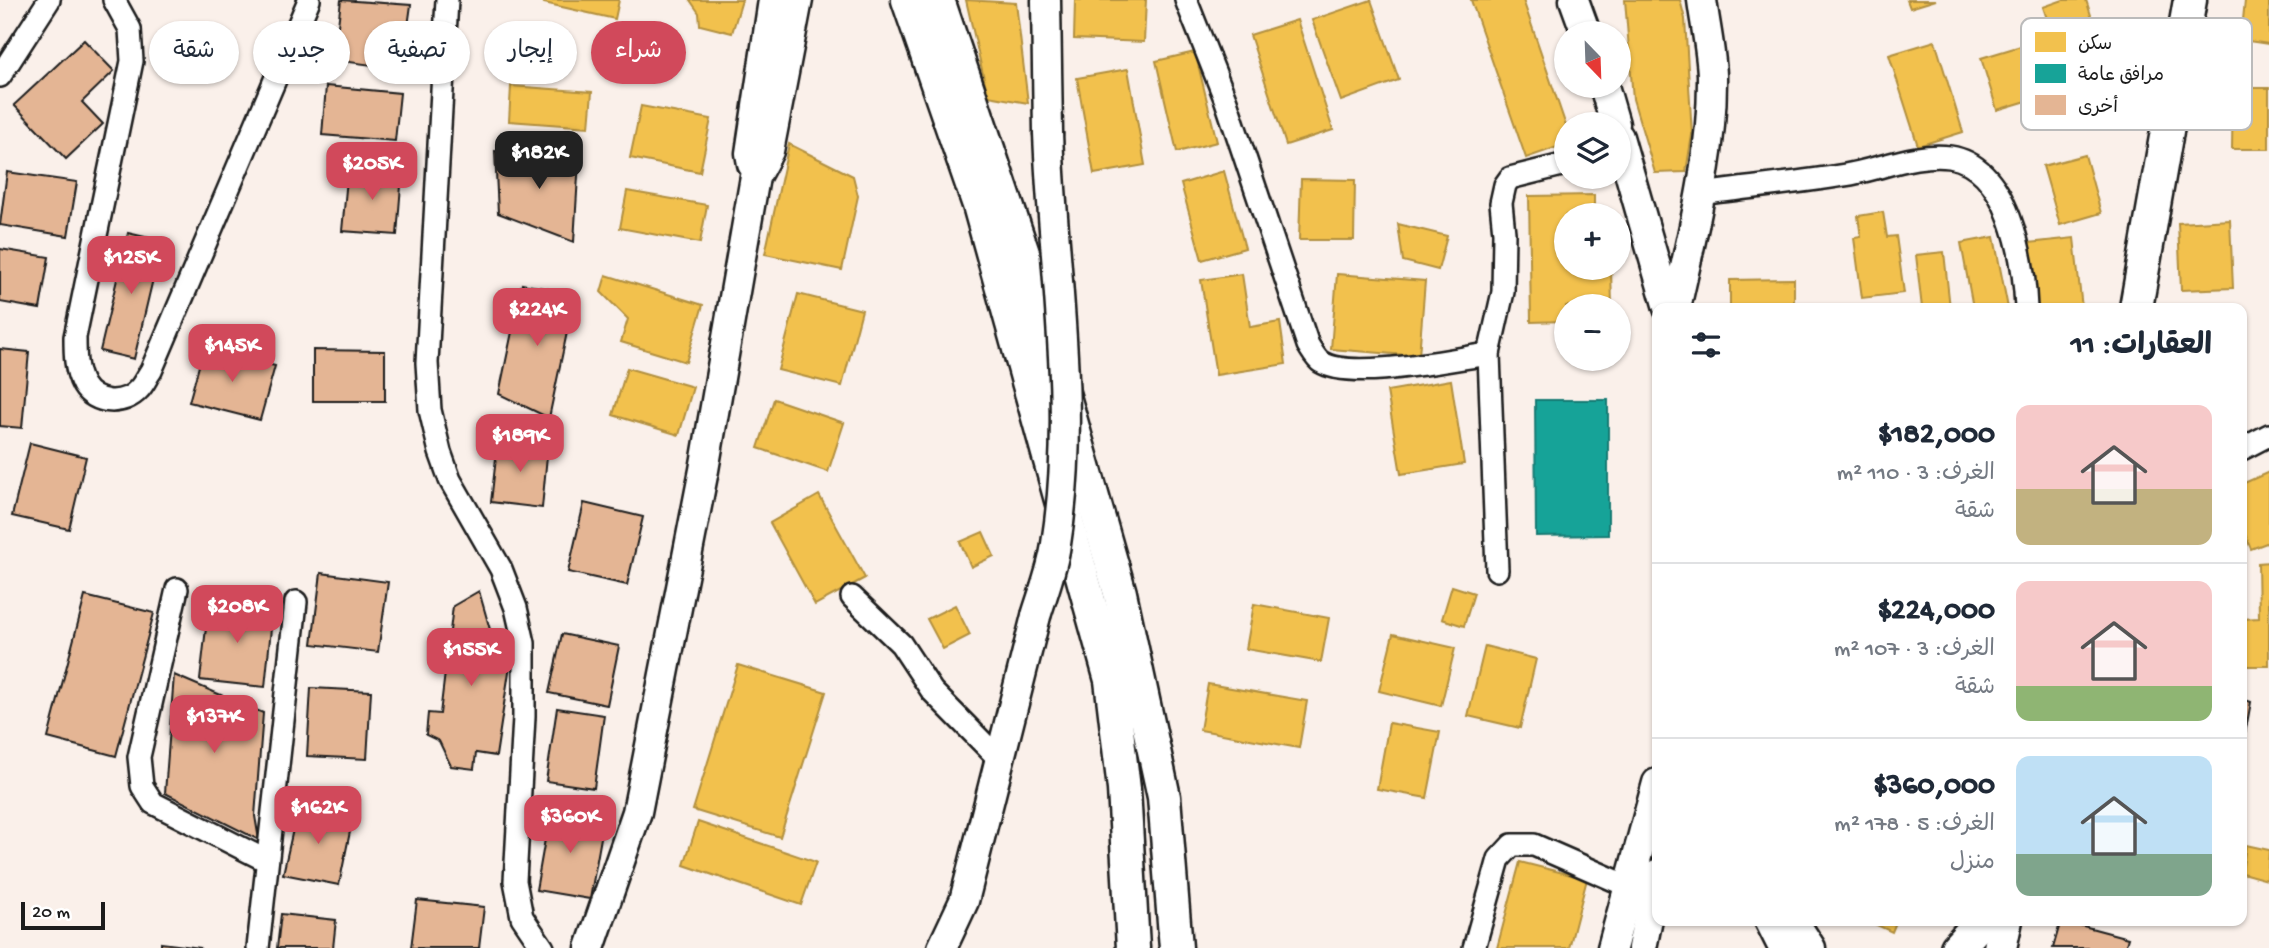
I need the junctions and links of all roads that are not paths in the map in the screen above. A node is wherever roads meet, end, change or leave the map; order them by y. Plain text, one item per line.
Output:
1 (49, 0) edge
2 (114, 0) edge
3 (309, 0) edge
4 (447, 0) edge
5 (773, 0) edge
6 (798, 0) edge
7 (908, 0) edge
8 (939, 0) edge
9 (1046, 0) edge
10 (1186, 0) edge
11 (1574, 0) edge
12 (1702, 0) edge
13 (2190, 0) edge
14 (2187, 18) edge
15 (1582, 21) edge
16 (0, 76) edge
17 (2167, 130) edge
18 (1554, 166) edge
19 (755, 177) junction
20 (1631, 186) edge
21 (1701, 194) junction
22 (1694, 227) junction
23 (1643, 228) junction
24 (1666, 303) edge
25 (1677, 303) edge
26 (2026, 303) edge
27 (2137, 303) edge
28 (1489, 354) junction
29 (2269, 435) edge
30 (2247, 446) edge
31 (1497, 570) dead end
32 (177, 589) dead end
33 (852, 597) dead end
34 (296, 602) dead end
35 (1001, 761) junction
36 (1652, 802) edge
37 (267, 861) junction
38 (1630, 887) junction
39 (1652, 899) edge
40 (1772, 926) edge
41 (1797, 926) edge
42 (1978, 933) edge
43 (258, 948) edge
44 (543, 948) edge
45 (590, 948) edge
46 (942, 948) edge
47 (1133, 948) edge
48 (1176, 948) edge
49 (1474, 948) edge
50 (1612, 948) edge
51 (1642, 948) edge
52 (1783, 948) edge
53 (1811, 948) edge
54 (2000, 948) edge

1 - 16 street
2 - 3 street
4 - 44 street
5 - 19 street
6 - 19 street
7 - 47 main road
8 - 48 main road
9 - 35 street, bridge
10 - 28 street
11 - 15 street
12 - 21 street
13 - 14 main road
17 - 27 main road
18 - 28 street
19 - 45 street
20 - 23 street
21 - 22 street
21 - 26 street
22 - 23 street
22 - 25 street
23 - 24 street
28 - 31 street
29 - 30 street
32 - 37 street
33 - 35 street
34 - 37 street
35 - 46 street
36 - 38 street
37 - 43 street
38 - 49 street
38 - 50 street
39 - 51 street
40 - 52 street
41 - 53 street
42 - 54 main road

